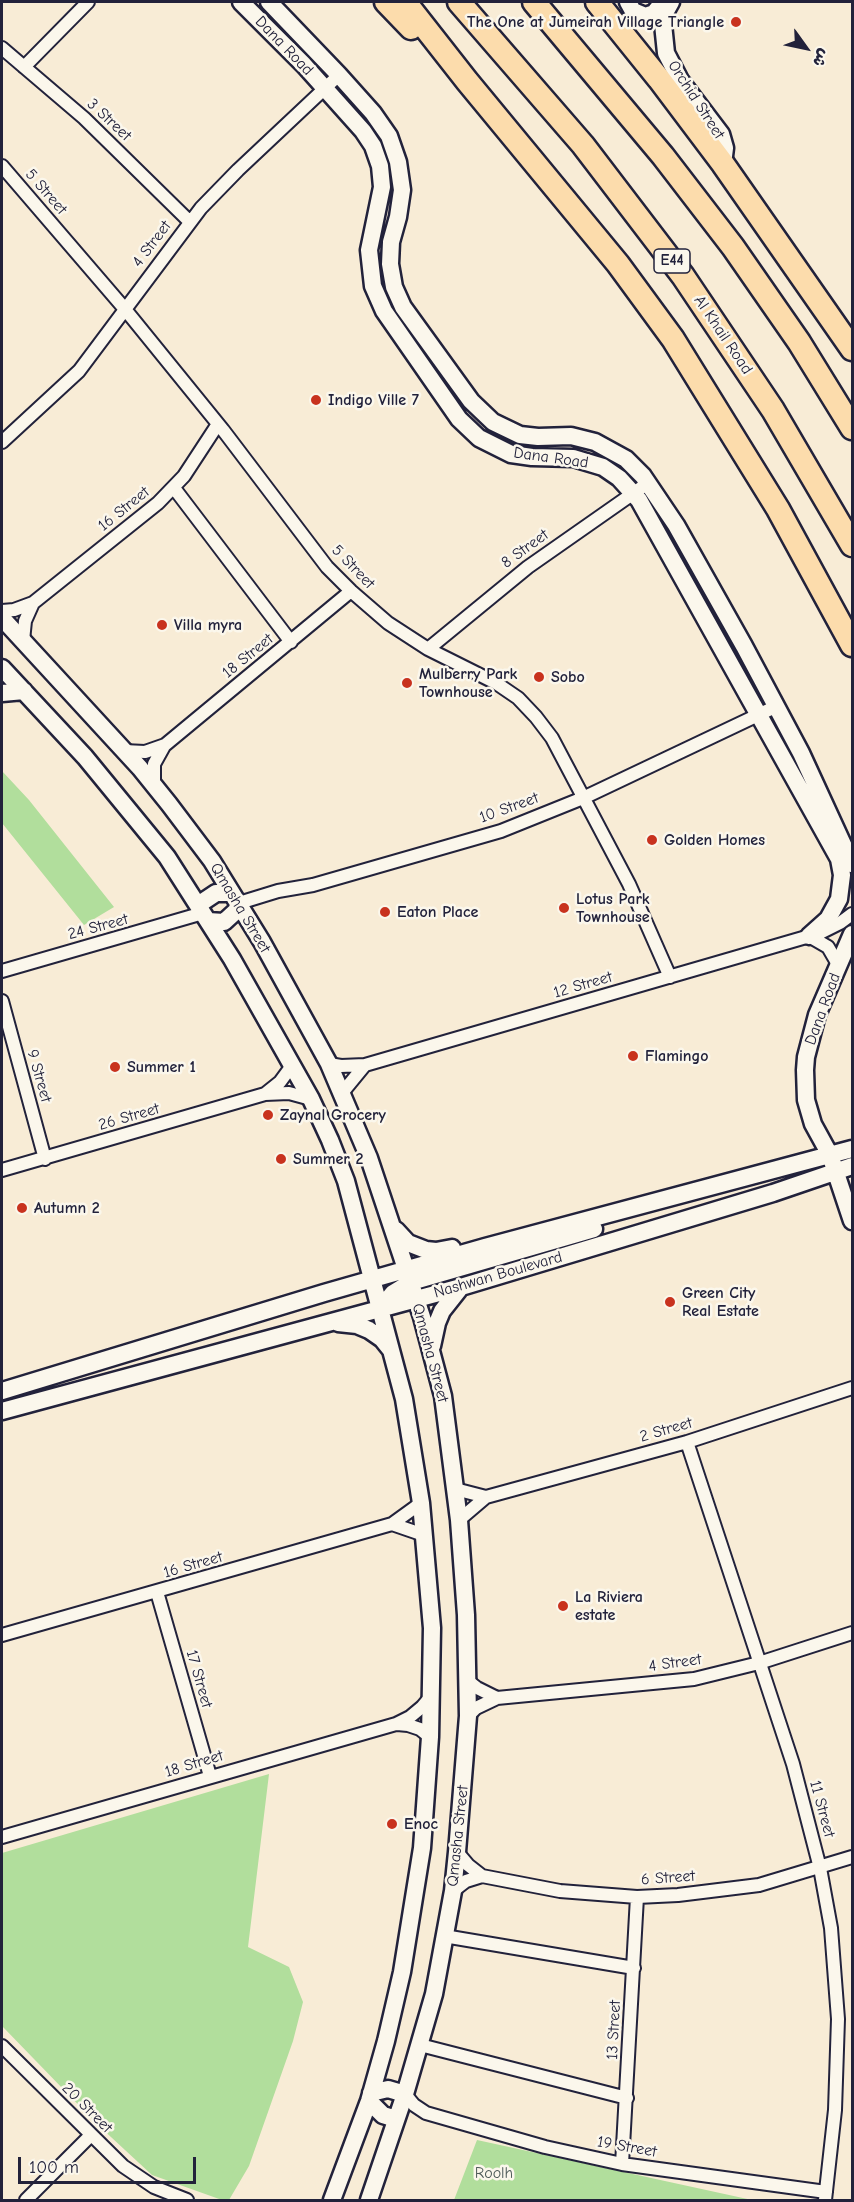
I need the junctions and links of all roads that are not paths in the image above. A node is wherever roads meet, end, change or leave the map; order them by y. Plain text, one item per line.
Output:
1 (88, 2) edge
2 (241, 2) edge
3 (269, 2) edge
4 (386, 2) edge
5 (405, 2) edge
6 (459, 2) edge
7 (534, 2) edge
8 (597, 2) edge
9 (628, 2) edge
10 (663, 2) edge
11 (671, 2) edge
12 (2, 48) edge
13 (24, 67) junction
14 (339, 75) junction
15 (467, 81) junction
16 (325, 88) junction
17 (723, 164) junction
18 (2, 166) edge
19 (190, 222) junction
20 (124, 308) junction
21 (852, 349) edge
22 (218, 424) junction
23 (852, 428) edge
24 (2, 442) edge
25 (744, 452) junction
26 (648, 483) junction
27 (174, 488) junction
28 (633, 493) junction
29 (852, 545) edge
30 (351, 591) junction
31 (33, 603) junction
32 (2, 611) edge
33 (852, 617) edge
34 (2, 618) edge
35 (23, 641) junction
36 (291, 642) junction
37 (852, 645) edge
38 (428, 649) junction
39 (2, 669) edge
40 (24, 691) junction
41 (2, 693) edge
42 (777, 706) junction
43 (760, 715) junction
44 (165, 745) junction
45 (124, 751) junction
46 (154, 785) junction
47 (584, 798) junction
48 (852, 864) edge
49 (235, 898) junction
50 (204, 914) junction
51 (852, 914) edge
52 (852, 934) edge
53 (809, 936) junction
54 (838, 966) junction
55 (2, 971) edge
56 (670, 977) junction
57 (2, 1001) edge
58 (329, 1064) junction
59 (365, 1065) junction
60 (291, 1067) junction
61 (342, 1093) junction
62 (265, 1094) junction
63 (311, 1100) junction
64 (852, 1149) edge
65 (830, 1155) junction
66 (45, 1159) junction
67 (852, 1166) edge
68 (2, 1170) edge
69 (836, 1172) junction
70 (682, 1195) junction
71 (852, 1221) edge
72 (393, 1226) junction
73 (482, 1248) junction
74 (372, 1279) junction
75 (412, 1283) junction
76 (461, 1287) junction
77 (380, 1309) junction
78 (331, 1323) junction
79 (432, 1350) junction
80 (392, 1351) junction
81 (852, 1388) edge
82 (2, 1391) edge
83 (2, 1411) edge
84 (687, 1442) junction
85 (455, 1489) junction
86 (486, 1497) junction
87 (421, 1503) junction
88 (459, 1520) junction
89 (392, 1524) junction
90 (424, 1535) junction
91 (157, 1592) junction
92 (852, 1634) edge
93 (2, 1635) edge
94 (759, 1663) junction
95 (468, 1681) junction
96 (432, 1695) junction
97 (497, 1698) junction
98 (468, 1716) junction
99 (396, 1724) junction
100 (430, 1737) junction
101 (210, 1776) junction
102 (2, 1837) edge
103 (457, 1852) junction
104 (852, 1857) edge
105 (820, 1868) junction
106 (482, 1876) junction
107 (453, 1891) junction
108 (637, 1897) junction
109 (444, 1936) junction
110 (634, 1968) junction
111 (420, 2044) junction
112 (2, 2046) edge
113 (405, 2094) junction
114 (370, 2097) junction
115 (627, 2098) junction
116 (426, 2114) junction
117 (396, 2119) junction
118 (91, 2135) junction
119 (622, 2164) junction
120 (826, 2196) edge
121 (26, 2200) edge
122 (187, 2200) edge
123 (332, 2200) edge
124 (369, 2200) edge

1 - 13 street
2 - 16 street, Dana Road
3 - 14 street, Dana Road
4 - 15 highway
5 - 15 highway
6 - 29 highway, Al Khail Road / E44
7 - 23 highway
8 - 17 highway
9 - 10 street
11 - 17 street, Orchid Street
12 - 13 street, 3 Street
13 - 19 street, 3 Street
14 - 16 street, 4 Street
14 - 26 street, Dana Road
15 - 25 highway
16 - 19 street, 4 Street
16 - 28 street, Dana Road
17 - 21 highway
18 - 20 street, 5 Street
19 - 20 street, 4 Street
20 - 22 street, 5 Street
20 - 24 street, 4 Street
22 - 27 street, 16 Street
22 - 30 street, 5 Street
25 - 33 highway
25 - 37 highway
26 - 28 street, 8 Street
26 - 42 street, Dana Road
27 - 31 street, 16 Street
27 - 36 street
28 - 38 street, 8 Street
28 - 43 street, Dana Road
30 - 36 street, 18 Street
30 - 38 street, 5 Street
31 - 32 street, 16 Street
31 - 35 street
34 - 35 street, Qmasha Street
35 - 45 street, Qmasha Street
36 - 44 street, 18 Street
38 - 47 street, 5 Street
39 - 40 street, Qmasha Street
40 - 41 street
40 - 50 street, Qmasha Street
42 - 43 street, 10 Street
42 - 48 street, Dana Road
43 - 47 street, 10 Street
43 - 53 street, Dana Road
44 - 45 street, 18 Street
44 - 46 street, 18 Street
45 - 46 street, Qmasha Street
46 - 49 street, Qmasha Street
47 - 49 street, 10 Street
47 - 56 street, 5 Street
49 - 50 street
49 - 50 street
49 - 58 street, Qmasha Street
50 - 55 street, 24 Street
50 - 60 street, Qmasha Street
51 - 53 street, 12 Street
52 - 54 street, Dana Road
53 - 54 street
53 - 56 street, 12 Street
54 - 65 street, Dana Road
56 - 59 street, 12 Street
57 - 66 street, 9 Street
58 - 59 street, 12 Street
58 - 61 street, Qmasha Street
59 - 61 street
60 - 62 street, 26 Street
60 - 63 street, Qmasha Street
61 - 72 street, Qmasha Street
62 - 63 street, 26 Street
62 - 66 street, 26 Street
63 - 74 street, Qmasha Street
64 - 65 street, Nashwan Boulevard
65 - 69 street, Dana Road
65 - 70 street, Nashwan Boulevard
66 - 68 street, 26 Street
67 - 69 street, Nashwan Boulevard
69 - 71 street, Dana Road
69 - 76 street, Nashwan Boulevard
70 - 73 street, Nashwan Boulevard
70 - 75 street
72 - 73 street
72 - 75 street, Qmasha Street
73 - 75 street, Nashwan Boulevard
74 - 75 street, Nashwan Boulevard
74 - 77 street, Qmasha Street
74 - 82 street, Nashwan Boulevard
75 - 76 street, Nashwan Boulevard
75 - 77 street, Nashwan Boulevard
75 - 79 street, Qmasha Street
76 - 79 street
77 - 78 street, Nashwan Boulevard
77 - 80 street, Qmasha Street
78 - 80 street
78 - 83 street, Nashwan Boulevard
79 - 85 street, Qmasha Street
80 - 87 street, Qmasha Street
81 - 84 street, 2 Street
84 - 86 street, 2 Street
84 - 94 street, 11 Street
85 - 86 street, 2 Street
85 - 88 street, Qmasha Street
86 - 88 street, 2 Street
87 - 89 street, 16 Street
87 - 90 street, Qmasha Street
88 - 95 street, Qmasha Street
89 - 90 street
89 - 91 street, 16 Street
90 - 96 street, Qmasha Street
91 - 93 street, 16 Street
91 - 101 street, 17 Street
92 - 94 street, 4 Street
94 - 97 street, 4 Street
94 - 105 street, 11 Street
95 - 97 street
95 - 98 street, Qmasha Street
96 - 99 street, 18 Street
96 - 100 street, Qmasha Street
97 - 98 street, 4 Street
98 - 103 street, Qmasha Street
99 - 100 street
99 - 101 street, 18 Street
100 - 114 street, Qmasha Street
101 - 102 street, 18 Street
103 - 106 street
103 - 107 street, Qmasha Street
104 - 105 street, 6 Street
105 - 108 street, 6 Street
105 - 120 street, 11 Street
106 - 107 street
106 - 108 street, 6 Street
107 - 109 street, Qmasha Street
108 - 110 street, 13 Street
109 - 110 street
109 - 111 street, Qmasha Street
110 - 115 street, 13 Street
111 - 113 street, Qmasha Street
111 - 115 street
112 - 118 street, 20 Street
113 - 114 street
113 - 116 street, 19 Street
113 - 117 street, Qmasha Street
114 - 117 street
114 - 123 street, Qmasha Street
115 - 119 street, 13 Street
116 - 117 street, 19 Street
116 - 119 street, 19 Street
117 - 124 street, Qmasha Street
118 - 121 street
118 - 122 street, 20 Street
119 - 120 street, 19 Street

